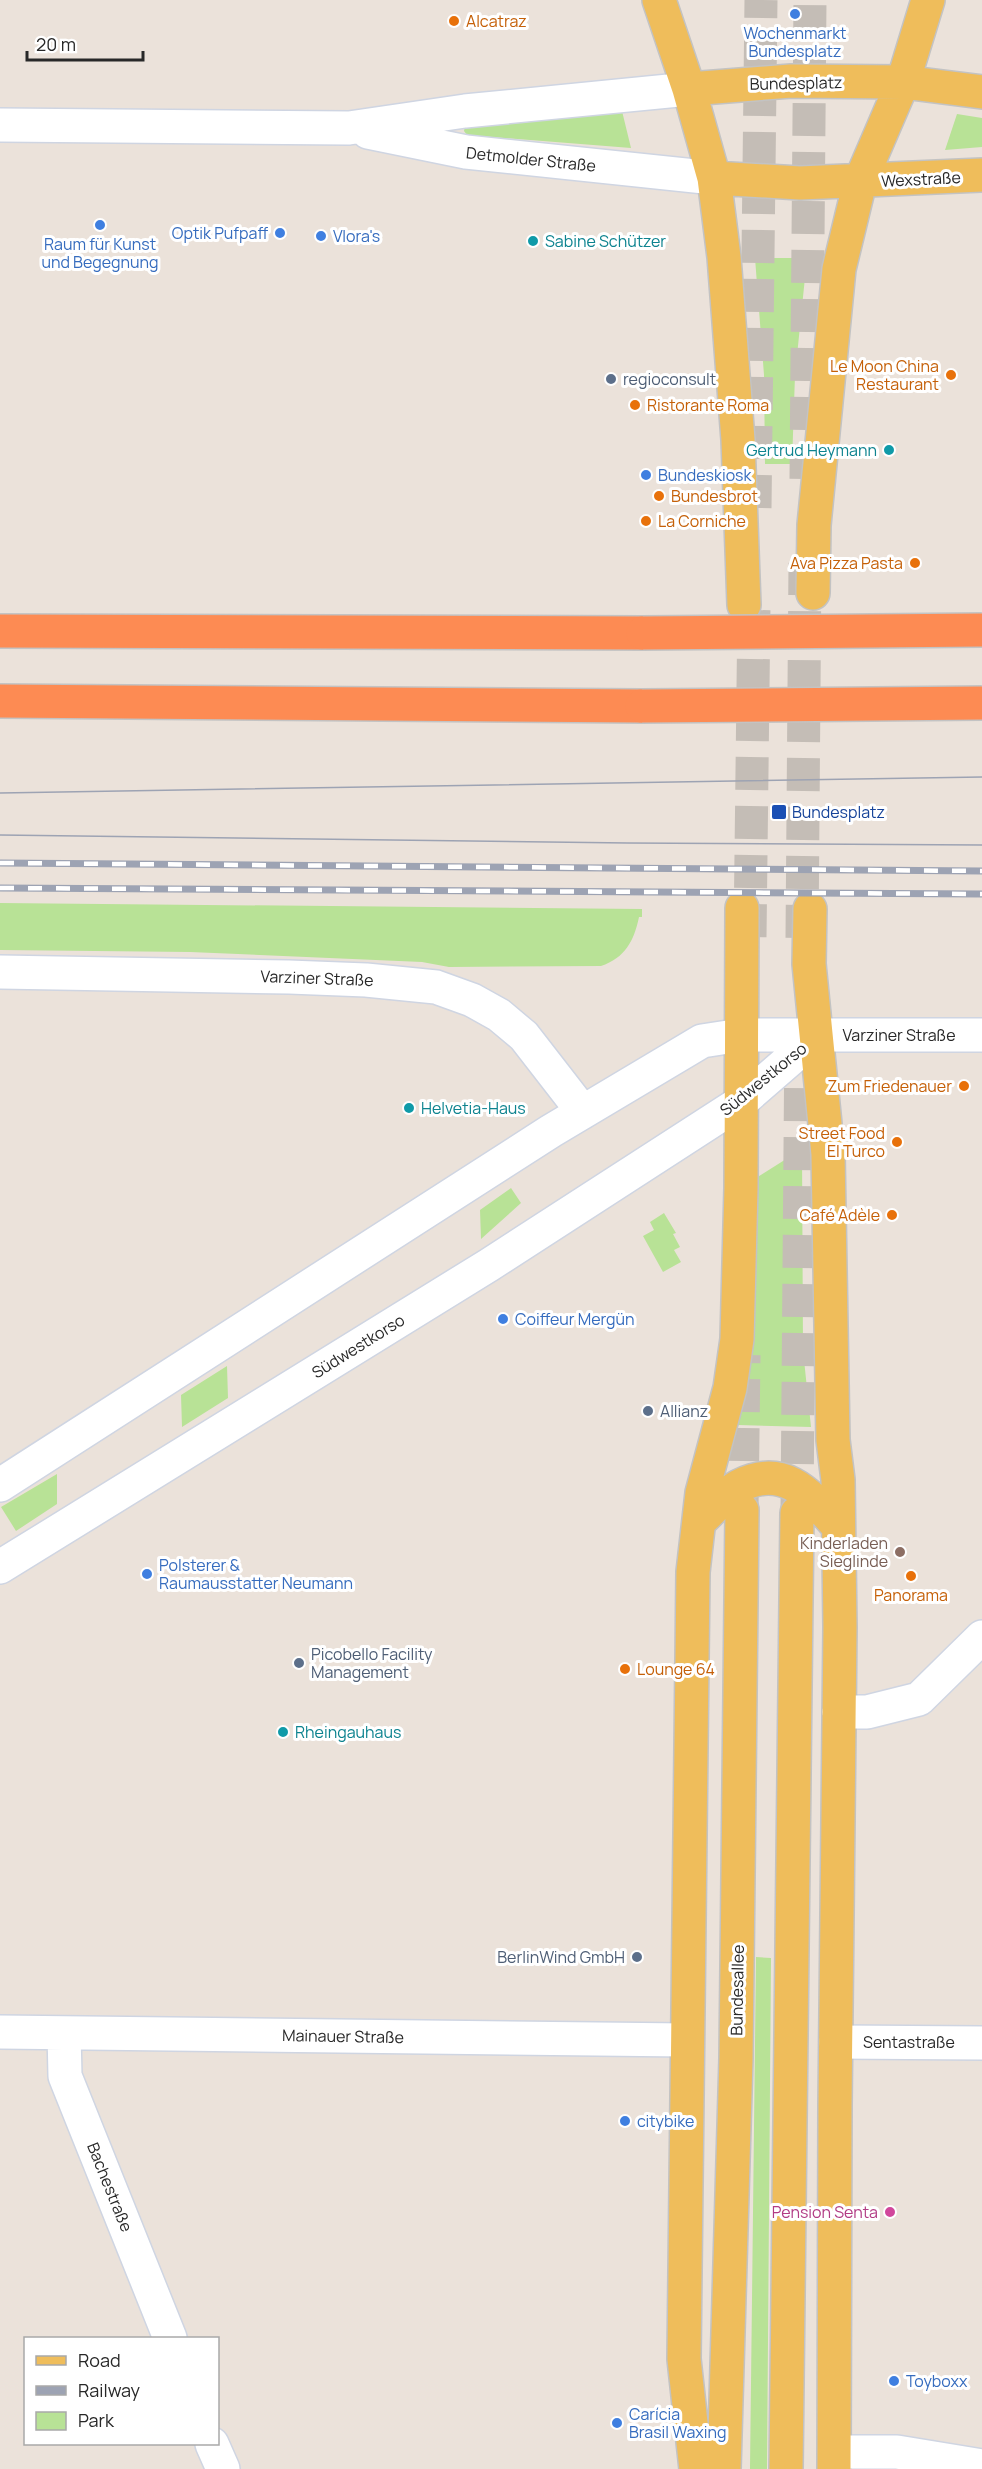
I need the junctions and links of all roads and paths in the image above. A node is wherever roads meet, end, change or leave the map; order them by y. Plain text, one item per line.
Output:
1 (659, 0) edge
2 (928, 0) edge
3 (903, 82) junction
4 (689, 89) junction
5 (982, 92) edge
6 (0, 125) edge
7 (349, 128) junction
8 (982, 175) edge
9 (714, 178) junction
10 (860, 182) junction
11 (813, 593) tunnel mouth
12 (744, 605) tunnel mouth
13 (982, 630) edge
14 (0, 631) edge
15 (0, 701) edge
16 (982, 703) edge
17 (742, 908) tunnel mouth
18 (810, 909) tunnel mouth
19 (0, 972) edge
20 (741, 1035) junction
21 (982, 1035) edge
22 (817, 1036) junction
23 (741, 1102) junction
24 (583, 1112) junction
25 (0, 1485) edge
26 (742, 1510) tunnel mouth
27 (797, 1513) tunnel mouth
28 (698, 1522) junction
29 (838, 1526) junction
30 (0, 1567) edge
31 (982, 1637) edge
32 (839, 1712) junction
33 (0, 2032) edge
34 (64, 2033) junction
35 (686, 2040) junction
36 (836, 2042) junction
37 (982, 2043) edge
38 (170, 2337) edge
39 (212, 2445) edge
40 (834, 2460) edge
41 (982, 2466) edge
42 (223, 2469) edge
43 (696, 2469) edge
44 (724, 2469) edge
45 (786, 2469) edge

1 - 4 main road
2 - 3 main road
3 - 4 main road, Bundesplatz
3 - 5 main road
3 - 10 main road
4 - 7 street, Detmolder Straße
4 - 9 main road
6 - 7 street, Detmolder Straße
7 - 9 street, Detmolder Straße
8 - 10 main road, Wexstraße
9 - 10 main road
9 - 12 main road
10 - 11 main road
13 - 14 highway, bridge
15 - 16 highway, bridge
17 - 20 main road
18 - 22 main road
19 - 24 street, Varziner Straße
20 - 22 street, Südwestkorso
20 - 23 main road
20 - 24 street, Südwestkorso
21 - 22 street, Varziner Straße
22 - 23 street, Südwestkorso
22 - 29 main road
23 - 28 main road
23 - 30 street, Südwestkorso
24 - 25 street, Südwestkorso
26 - 44 main road, Bundesallee
27 - 45 main road
28 - 29 main road
28 - 35 main road
29 - 32 main road
31 - 32 street
32 - 36 main road
33 - 34 street, Mainauer Straße
34 - 35 street, Mainauer Straße
34 - 38 street, Bachestraße
35 - 43 main road
36 - 37 street, Sentastraße
36 - 40 main road
39 - 42 street
40 - 41 street

